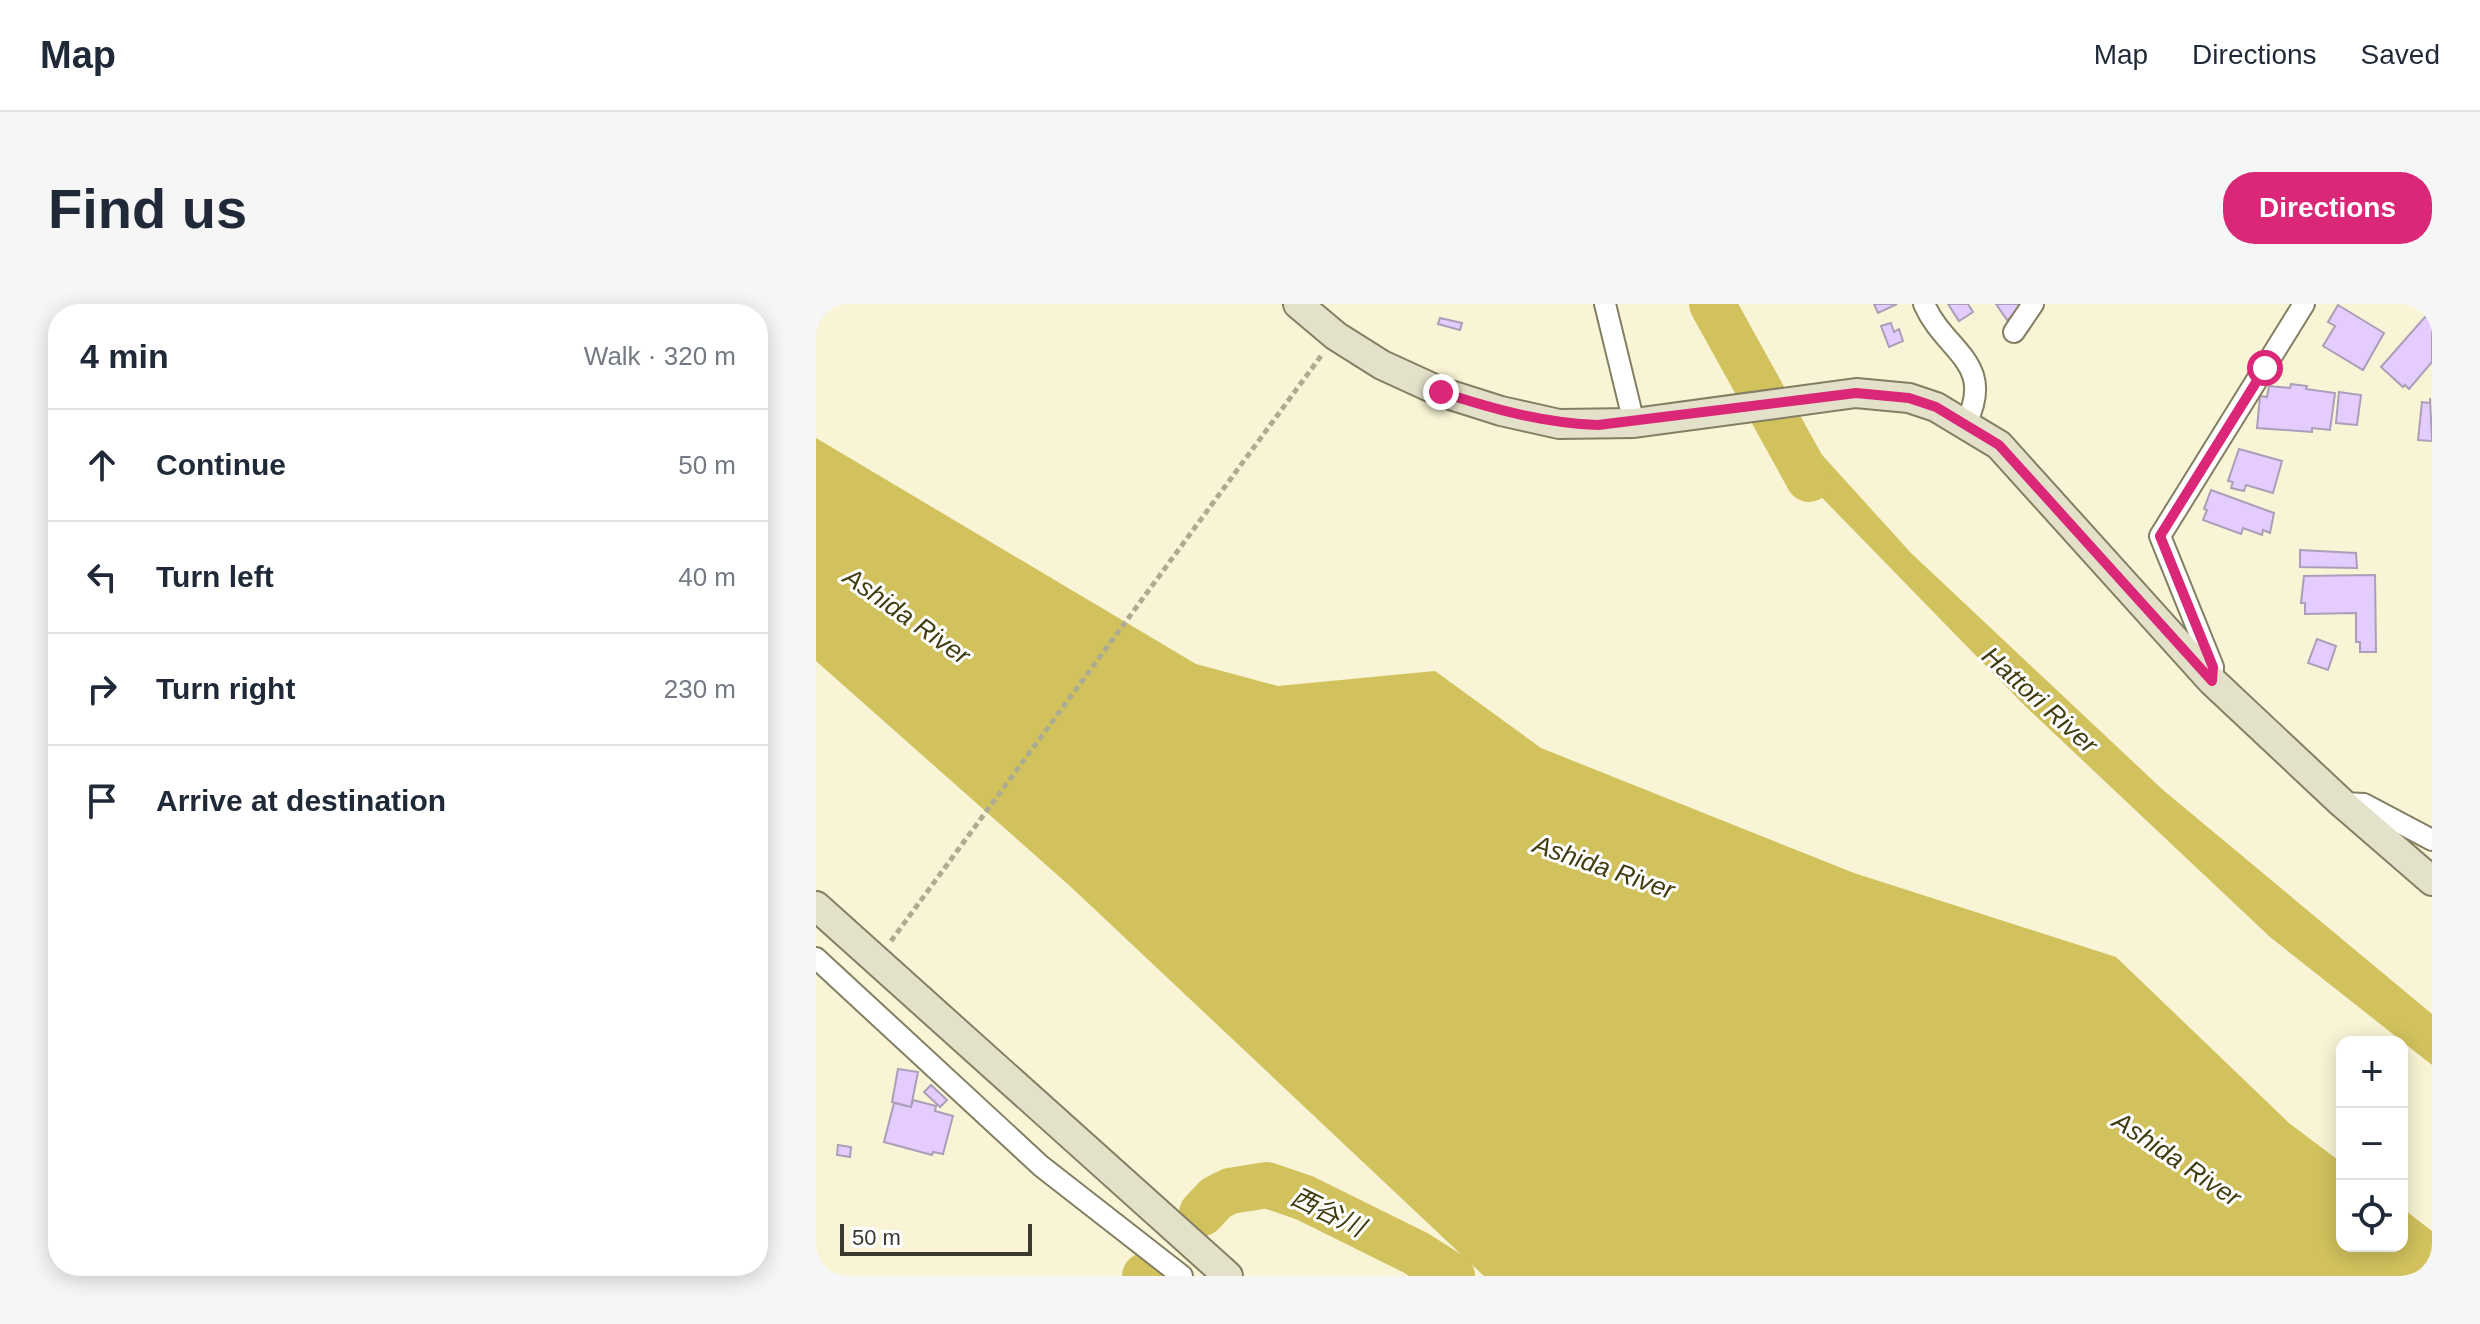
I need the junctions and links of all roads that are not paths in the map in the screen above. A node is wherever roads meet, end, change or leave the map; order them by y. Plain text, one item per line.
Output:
1 (1298, 304) edge
2 (1605, 304) edge
3 (1924, 304) edge
4 (1940, 304) edge
5 (2033, 304) edge
6 (2304, 304) edge
7 (2014, 332) dead end
8 (1944, 337) junction
9 (1645, 420) junction
10 (1966, 423) junction
11 (2212, 681) junction
12 (2342, 803) junction
13 (2432, 840) edge
14 (2432, 881) edge
15 (816, 906) edge
16 (816, 958) edge
17 (1182, 1276) edge
18 (1228, 1276) edge

1 - 9 street
2 - 9 street
3 - 8 street
4 - 8 street
5 - 7 street
6 - 11 street
8 - 10 street
9 - 10 street
10 - 11 street
11 - 12 street
12 - 13 street
12 - 14 street
15 - 18 street
16 - 17 street

